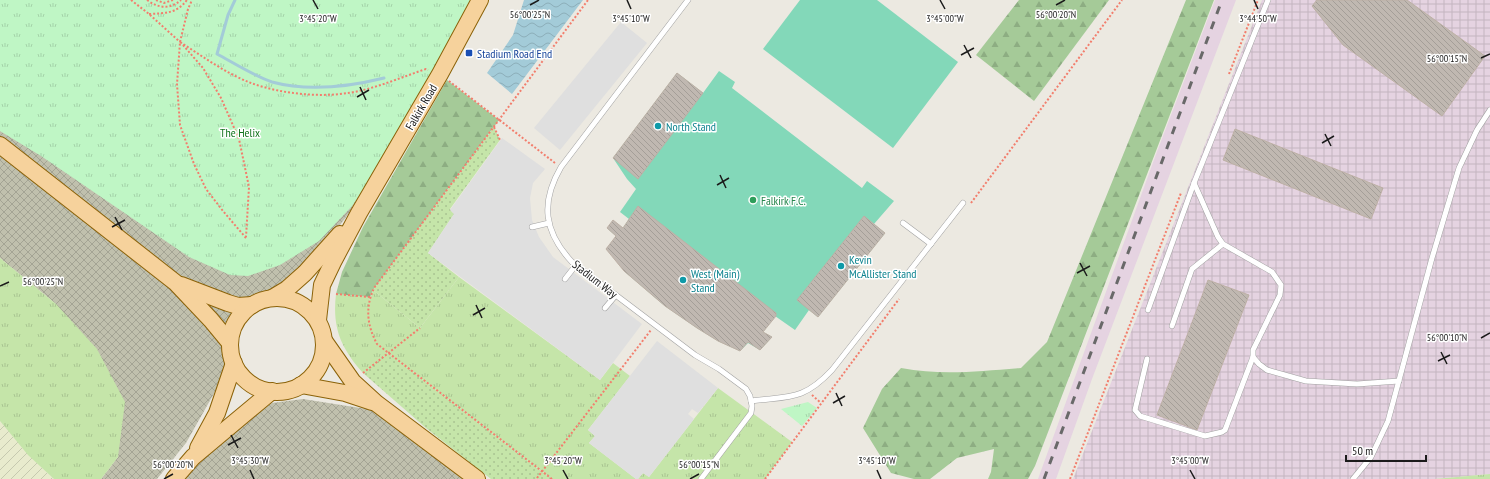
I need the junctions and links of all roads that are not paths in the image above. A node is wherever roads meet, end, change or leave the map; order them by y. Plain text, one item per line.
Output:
1 (480, 0) edge
2 (688, 0) edge
3 (1268, 0) edge
4 (1490, 110) edge
5 (0, 145) edge
6 (1194, 183) junction
7 (963, 203) dead end
8 (359, 213) junction
9 (549, 223) junction
10 (903, 223) dead end
11 (532, 227) dead end
12 (931, 244) junction
13 (1224, 244) junction
14 (576, 265) junction
15 (565, 278) dead end
16 (176, 283) junction
17 (616, 295) junction
18 (272, 298) junction
19 (252, 305) junction
20 (605, 308) dead end
21 (1148, 310) dead end
22 (318, 320) junction
23 (1172, 326) dead end
24 (324, 342) junction
25 (230, 343) junction
26 (1254, 358) junction
27 (1147, 359) dead end
28 (234, 364) junction
29 (1399, 381) junction
30 (301, 385) junction
31 (272, 391) junction
32 (751, 401) junction
33 (376, 403) junction
34 (193, 457) junction
35 (174, 479) edge
36 (477, 479) edge
37 (702, 479) edge
38 (1353, 479) edge

1 - 8 main road, Falkirk Road
2 - 9 lane, Stadium Way
3 - 6 lane
4 - 29 lane
5 - 16 main road
6 - 13 lane
6 - 21 lane
7 - 12 lane
8 - 18 main road, Falkirk Road
8 - 22 main road, Falkirk Road
9 - 11 lane
9 - 14 lane, Stadium Way
10 - 12 lane
12 - 32 lane
13 - 23 lane
13 - 26 lane
14 - 15 lane
14 - 17 lane, Stadium Way
16 - 19 main road
16 - 25 main road
17 - 20 lane
17 - 32 lane, Stadium Way
18 - 19 main road
18 - 22 main road
19 - 25 main road
22 - 24 main road
24 - 30 main road
24 - 33 main road
25 - 28 main road
26 - 27 lane
26 - 29 lane
28 - 31 main road
28 - 34 main road
29 - 38 lane
30 - 31 main road
30 - 33 main road
31 - 34 main road
32 - 37 lane
33 - 36 main road
34 - 35 main road

